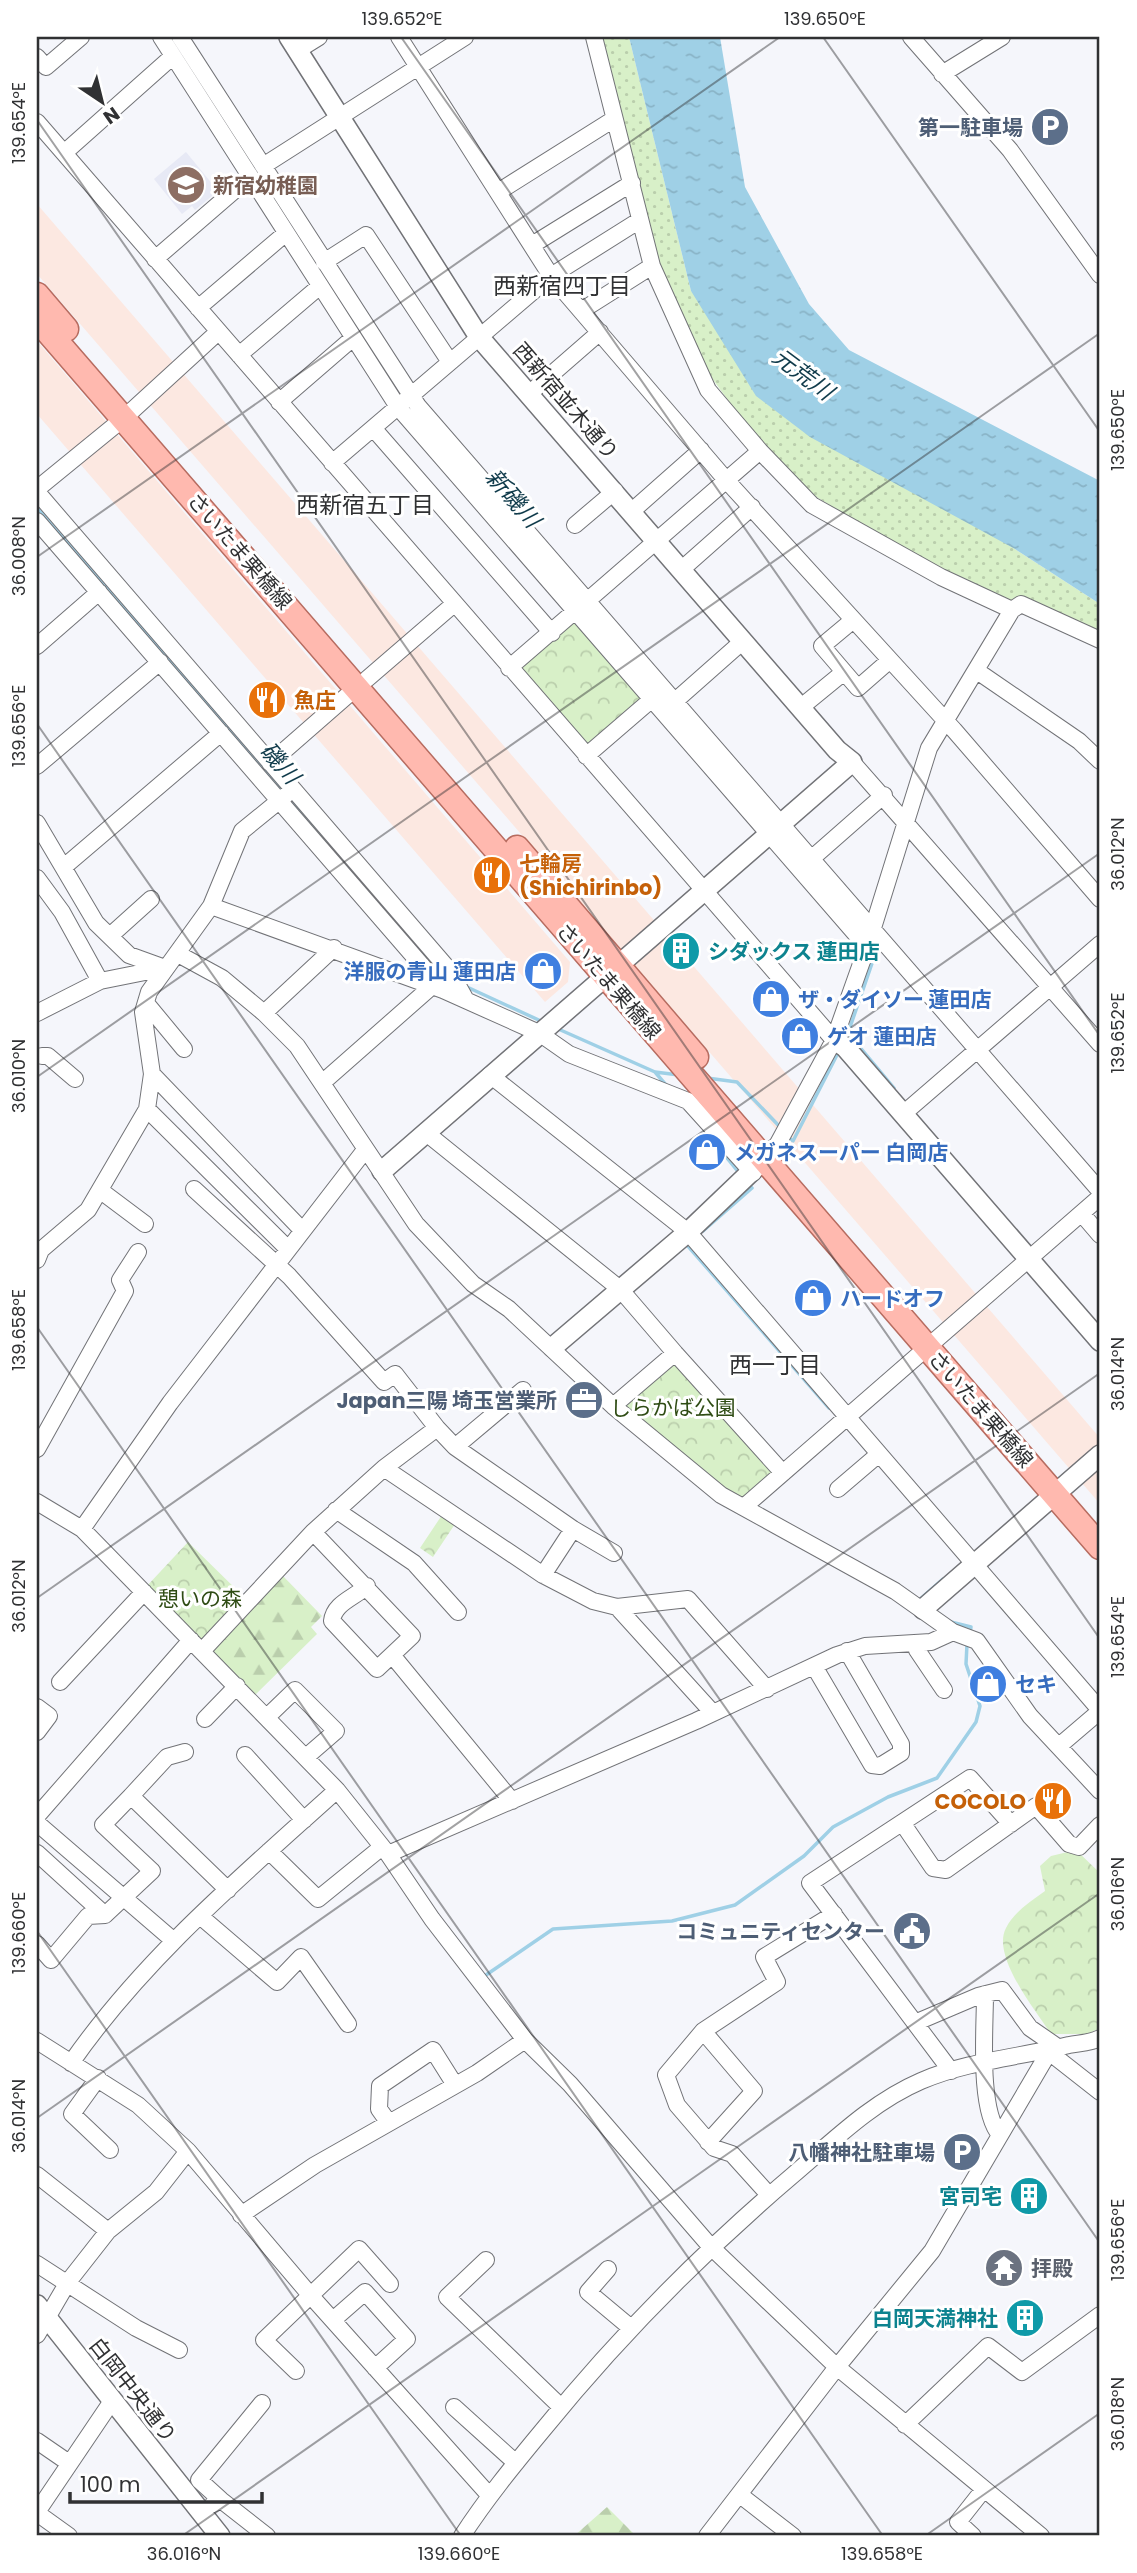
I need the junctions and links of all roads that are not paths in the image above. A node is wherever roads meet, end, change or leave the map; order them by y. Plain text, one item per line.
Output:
1 (81, 37) edge
2 (161, 37) edge
3 (180, 37) edge
4 (319, 37) edge
5 (399, 37) edge
6 (465, 37) edge
7 (594, 37) edge
8 (911, 37) edge
9 (1002, 37) edge
10 (293, 43) edge
11 (173, 55) junction
12 (37, 57) edge
13 (417, 68) junction
14 (942, 74) junction
15 (339, 117) junction
16 (614, 119) junction
17 (37, 122) edge
18 (64, 153) junction
19 (256, 172) junction
20 (632, 183) junction
21 (498, 192) junction
22 (640, 220) junction
23 (286, 233) junction
24 (532, 245) junction
25 (155, 259) junction
26 (324, 262) junction
27 (652, 266) junction
28 (1100, 275) edge
29 (551, 276) junction
30 (320, 286) junction
31 (37, 295) edge
32 (198, 308) junction
33 (581, 312) junction
34 (37, 320) edge
35 (219, 332) junction
36 (600, 332) junction
37 (479, 337) junction
38 (354, 338) junction
39 (239, 355) junction
40 (450, 362) junction
41 (530, 393) junction
42 (404, 401) junction
43 (279, 402) junction
44 (129, 413) junction
45 (373, 428) junction
46 (701, 450) junction
47 (760, 451) junction
48 (332, 463) junction
49 (727, 481) junction
50 (37, 491) edge
51 (615, 491) junction
52 (752, 508) junction
53 (632, 511) junction
54 (37, 521) edge
55 (575, 525) dead end
56 (657, 541) junction
57 (682, 569) junction
58 (99, 592) junction
59 (454, 604) junction
60 (581, 606) junction
61 (1012, 611) junction
62 (852, 621) junction
63 (552, 633) junction
64 (1100, 640) edge
65 (743, 641) junction
66 (37, 646) edge
67 (890, 660) junction
68 (160, 662) junction
69 (509, 668) junction
70 (977, 671) junction
71 (844, 672) junction
72 (362, 683) junction
73 (651, 700) junction
74 (674, 702) junction
75 (800, 708) junction
76 (946, 721) junction
77 (221, 733) junction
78 (586, 756) junction
79 (1100, 761) edge
80 (852, 762) junction
81 (270, 763) junction
82 (37, 766) edge
83 (293, 790) junction
84 (884, 795) junction
85 (279, 800) junction
86 (905, 819) junction
87 (37, 823) edge
88 (774, 829) junction
89 (810, 860) junction
90 (65, 866) junction
91 (37, 878) edge
92 (703, 891) junction
93 (151, 899) dead end
94 (1100, 899) edge
95 (211, 906) junction
96 (872, 930) junction
97 (111, 935) junction
98 (1100, 944) edge
99 (867, 947) junction
100 (334, 948) junction
101 (178, 954) junction
102 (165, 968) junction
103 (611, 970) junction
104 (100, 981) junction
105 (1050, 987) junction
106 (437, 989) junction
107 (466, 1000) junction
108 (146, 1003) junction
109 (37, 1013) edge
110 (264, 1013) junction
111 (539, 1033) junction
112 (834, 1040) junction
113 (1100, 1044) edge
114 (184, 1049) dead end
115 (978, 1049) junction
116 (39, 1056) edge
117 (152, 1074) junction
118 (490, 1075) junction
119 (75, 1079) dead end
120 (323, 1083) junction
121 (147, 1109) junction
122 (903, 1114) junction
123 (425, 1132) junction
124 (365, 1150) junction
125 (764, 1161) junction
126 (382, 1171) junction
127 (194, 1189) dead end
128 (101, 1191) junction
129 (1100, 1191) edge
130 (1100, 1197) edge
131 (1082, 1214) junction
132 (145, 1224) dead end
133 (302, 1230) junction
134 (688, 1232) junction
135 (1100, 1235) edge
136 (288, 1249) junction
137 (138, 1252) dead end
138 (1030, 1259) junction
139 (37, 1260) edge
140 (276, 1267) junction
141 (620, 1289) junction
142 (1100, 1341) edge
143 (934, 1343) junction
144 (553, 1347) junction
145 (675, 1353) junction
146 (523, 1390) dead end
147 (613, 1406) junction
148 (848, 1417) junction
149 (437, 1428) junction
150 (455, 1447) junction
151 (37, 1449) edge
152 (879, 1454) junction
153 (1100, 1455) edge
154 (384, 1468) junction
155 (783, 1474) junction
156 (838, 1489) dead end
157 (1061, 1489) junction
158 (37, 1502) edge
159 (745, 1506) junction
160 (337, 1510) junction
161 (1100, 1521) edge
162 (82, 1529) junction
163 (573, 1529) junction
164 (313, 1532) junction
165 (1100, 1547) edge
166 (614, 1553) dead end
167 (974, 1564) junction
168 (543, 1575) junction
169 (367, 1586) junction
170 (144, 1592) junction
171 (617, 1607) junction
172 (924, 1608) junction
173 (458, 1612) dead end
174 (953, 1632) junction
175 (916, 1643) junction
176 (197, 1646) junction
177 (847, 1651) junction
178 (391, 1656) junction
179 (814, 1666) junction
180 (60, 1682) dead end
181 (237, 1686) junction
182 (767, 1689) junction
183 (944, 1690) dead end
184 (37, 1707) edge
185 (1100, 1711) edge
186 (713, 1713) junction
187 (267, 1717) junction
188 (205, 1719) dead end
189 (37, 1732) edge
190 (1059, 1746) junction
191 (185, 1752) dead end
192 (245, 1755) dead end
193 (306, 1756) junction
194 (337, 1790) junction
195 (1100, 1791) edge
196 (131, 1796) junction
197 (512, 1801) junction
198 (37, 1816) edge
199 (304, 1820) junction
200 (37, 1823) edge
201 (903, 1824) junction
202 (1011, 1824) junction
203 (1100, 1825) edge
204 (269, 1851) junction
205 (385, 1851) junction
206 (37, 1853) edge
207 (228, 1890) junction
208 (124, 1899) junction
209 (834, 1914) junction
210 (104, 1915) junction
211 (200, 1916) junction
212 (174, 1941) junction
213 (37, 1944) edge
214 (985, 1994) junction
215 (917, 2022) junction
216 (348, 2024) dead end
217 (703, 2031) junction
218 (1100, 2038) edge
219 (524, 2040) junction
220 (37, 2041) edge
221 (1054, 2050) junction
222 (985, 2062) junction
223 (71, 2063) junction
224 (951, 2071) junction
225 (98, 2078) junction
226 (455, 2085) junction
227 (1100, 2092) edge
228 (389, 2123) junction
229 (1000, 2135) junction
230 (708, 2141) junction
231 (110, 2150) dead end
232 (188, 2151) junction
233 (37, 2175) edge
234 (769, 2195) junction
235 (241, 2215) junction
236 (108, 2231) junction
237 (710, 2246) junction
238 (486, 2260) dead end
239 (37, 2264) edge
240 (608, 2269) dead end
241 (68, 2282) junction
242 (390, 2284) dead end
243 (311, 2296) junction
244 (42, 2311) edge
245 (1100, 2315) edge
246 (333, 2320) junction
247 (631, 2328) junction
248 (37, 2335) edge
249 (179, 2350) dead end
250 (837, 2367) junction
251 (375, 2368) junction
252 (296, 2371) dead end
253 (112, 2401) junction
254 (262, 2403) dead end
255 (454, 2407) dead end
256 (561, 2407) junction
257 (905, 2425) junction
258 (37, 2441) edge
259 (69, 2463) junction
260 (516, 2463) junction
261 (984, 2489) junction
262 (740, 2494) junction
263 (489, 2495) junction
264 (221, 2500) junction
265 (200, 2510) junction
266 (37, 2512) edge
267 (69, 2536) edge
268 (219, 2536) edge
269 (267, 2536) edge
270 (461, 2536) edge
271 (707, 2536) edge
272 (793, 2536) edge
273 (972, 2536) edge
274 (1041, 2536) edge

1 - 12 street
2 - 11 street
3 - 19 street
4 - 10 street
5 - 13 street
6 - 13 street
7 - 16 street
8 - 14 street
9 - 14 street
10 - 15 street, 西新宿並木通り
11 - 18 street
11 - 19 street
13 - 15 street
13 - 21 street
14 - 28 street
15 - 19 street
15 - 37 street, 西新宿並木通り
16 - 20 street
16 - 21 street
17 - 18 street
18 - 25 street
19 - 23 street
19 - 25 street
19 - 26 street
20 - 22 street
20 - 24 street
21 - 24 street
22 - 27 street
22 - 29 street
23 - 30 street
23 - 32 street
24 - 29 street
25 - 32 street
26 - 40 street
26 - 42 street
27 - 33 street
27 - 47 street
29 - 33 street
29 - 37 street
30 - 38 street
30 - 39 street
31 - 44 main road, さいたま栗橋線
32 - 35 street
33 - 36 street
34 - 44 main road, さいたま栗橋線
35 - 39 street
35 - 44 street
36 - 41 street
36 - 46 street
37 - 40 street
37 - 41 street, 西新宿並木通り
38 - 42 street
38 - 43 street
39 - 43 street
40 - 42 street
41 - 51 street, 西新宿並木通り
42 - 45 street
42 - 60 street
43 - 48 street
44 - 50 street
44 - 72 main road, さいたま栗橋線
45 - 48 street
45 - 63 street
46 - 49 street
46 - 53 street
47 - 49 street
47 - 61 street
48 - 59 street
49 - 52 street
49 - 56 street
50 - 81 street
51 - 53 street, 西新宿並木通り
51 - 55 street
52 - 57 street
52 - 62 street
53 - 56 street, 西新宿並木通り
54 - 58 street
56 - 57 street, 西新宿並木通り
56 - 60 street
57 - 65 street, 西新宿並木通り
58 - 66 street
58 - 68 street
59 - 69 street
59 - 72 street
60 - 63 street
60 - 73 street
60 - 74 street
61 - 64 street
61 - 70 street
62 - 67 street
62 - 71 street
63 - 69 street
65 - 74 street
65 - 75 street, 西新宿並木通り
67 - 71 street
67 - 76 street
68 - 77 street
68 - 82 street
69 - 78 street
70 - 76 street
70 - 79 street
71 - 75 street
72 - 81 street
72 - 103 main road, さいたま栗橋線
73 - 78 street
73 - 88 street
74 - 88 street
75 - 80 street, 西新宿並木通り
76 - 86 street
76 - 94 street
77 - 85 street
77 - 90 street
78 - 92 street
80 - 84 street
80 - 88 street
81 - 83 street
83 - 85 street
83 - 107 street
84 - 86 street
84 - 89 street
85 - 95 street
85 - 106 street
86 - 96 street
86 - 105 street
87 - 90 street
88 - 89 street
88 - 92 street
88 - 99 street
89 - 96 street
90 - 97 street
91 - 104 street
92 - 103 street
92 - 112 street
93 - 97 street
95 - 100 street
95 - 101 street
96 - 99 street
96 - 115 street
97 - 102 street
98 - 105 street
99 - 112 street
100 - 106 street
100 - 110 street
101 - 102 street
101 - 110 street
102 - 104 street
102 - 108 street
103 - 111 street
103 - 125 main road, さいたま栗橋線
104 - 109 street
105 - 113 street
105 - 115 street
106 - 107 street
106 - 120 street
107 - 111 street
108 - 114 street
108 - 117 street
110 - 120 street
111 - 118 street
111 - 125 street
112 - 122 street
112 - 125 street
115 - 122 street
115 - 129 street
116 - 119 street
117 - 121 street
117 - 133 street
118 - 123 street
118 - 134 street
120 - 124 street
121 - 128 street
121 - 136 street
122 - 138 street
123 - 126 street
123 - 141 street
124 - 126 street
124 - 133 street
125 - 134 street
125 - 143 main road, さいたま栗橋線
126 - 144 street
127 - 140 street
128 - 132 street
128 - 139 street
130 - 131 street
131 - 135 street
131 - 138 street
133 - 136 street
134 - 141 street
134 - 148 street
136 - 140 street
137 - 151 street
138 - 142 street
138 - 143 street
140 - 149 street
140 - 162 street
141 - 144 street
141 - 145 street
143 - 148 street
143 - 157 main road, さいたま栗橋線
144 - 147 street
145 - 147 street
145 - 155 street
146 - 150 street
147 - 159 street
148 - 152 street
148 - 155 street
149 - 150 street
149 - 154 street
150 - 163 street
152 - 156 street
152 - 167 street
153 - 157 street
154 - 160 street
154 - 168 street
155 - 159 street
157 - 161 main road, さいたま栗橋線
157 - 165 main road, さいたま栗橋線
157 - 167 street
158 - 162 street
159 - 172 street
160 - 164 street
160 - 173 street
162 - 170 street
163 - 166 street
163 - 168 street
164 - 169 street
164 - 176 street
167 - 172 street
167 - 185 street
168 - 171 street
169 - 178 street
169 - 178 street
170 - 176 street
170 - 180 street
171 - 182 street
171 - 186 street
172 - 174 street
174 - 175 street
174 - 190 street
175 - 177 street
175 - 183 street
176 - 181 street
176 - 198 street
177 - 179 street
177 - 179 street
178 - 197 street
179 - 182 street
181 - 187 street
181 - 188 street
182 - 186 street
184 - 189 street
185 - 190 street
186 - 197 street
187 - 193 street
187 - 193 street
190 - 195 street
191 - 196 street
192 - 199 street
193 - 194 street
194 - 199 street
194 - 205 street
196 - 207 street
196 - 208 street
197 - 205 street
199 - 204 street
200 - 208 street
201 - 202 street
201 - 202 street
201 - 209 street
202 - 203 street
204 - 205 street
204 - 207 street
205 - 219 street
206 - 210 street
207 - 211 street
208 - 210 street
208 - 212 street
209 - 215 street
209 - 217 street
210 - 213 street
211 - 212 street
211 - 216 street
212 - 223 street
214 - 215 street
214 - 221 street
214 - 222 street
215 - 224 street
217 - 230 street
217 - 230 street
218 - 221 street
219 - 226 street
219 - 237 street
220 - 223 street
221 - 222 street
221 - 227 street
221 - 229 street
222 - 224 street
222 - 229 street
223 - 225 street
224 - 234 street
225 - 231 street
225 - 232 street
226 - 228 street
226 - 228 street
228 - 235 street
229 - 250 street
230 - 234 street
232 - 235 street
232 - 236 street
233 - 236 street
234 - 237 street
235 - 243 street
236 - 241 street
237 - 247 street
237 - 250 street
238 - 256 street
239 - 241 street
240 - 247 street
241 - 244 street
241 - 249 street
242 - 243 street
243 - 246 street
243 - 252 street
244 - 248 street
244 - 253 street, 白岡中央通り
245 - 257 street
246 - 251 street
246 - 251 street
247 - 256 street
250 - 257 street
250 - 262 street
251 - 263 street
253 - 259 street
253 - 265 street, 白岡中央通り
254 - 264 street
255 - 260 street
256 - 260 street
257 - 261 street
258 - 259 street
259 - 266 street
260 - 263 street
261 - 273 street
261 - 274 street
262 - 271 street
262 - 272 street
263 - 270 street
264 - 265 street
264 - 269 street
265 - 268 street, 白岡中央通り
266 - 267 street

